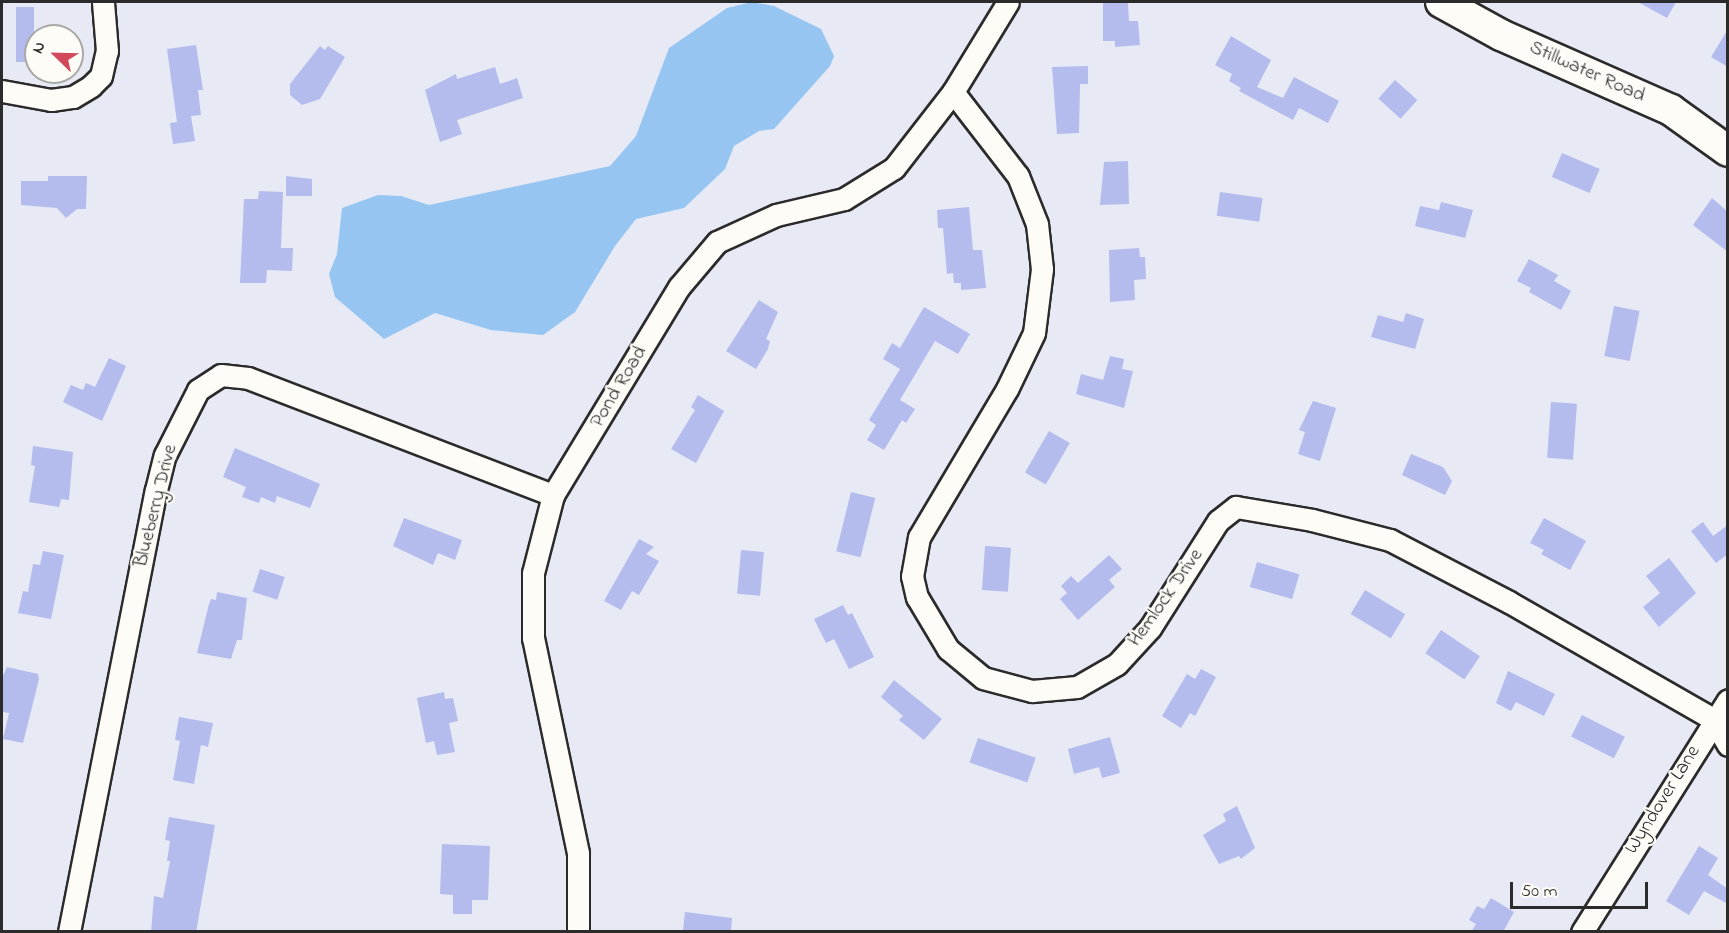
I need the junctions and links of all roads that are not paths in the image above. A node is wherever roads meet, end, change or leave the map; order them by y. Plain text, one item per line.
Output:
1 (103, 2) edge
2 (1008, 2) edge
3 (1441, 2) edge
4 (2, 91) edge
5 (953, 92) junction
6 (1728, 151) edge
7 (554, 495) junction
8 (1728, 700) edge
9 (1713, 719) junction
10 (1728, 745) edge
11 (69, 932) edge
12 (578, 932) edge
13 (1582, 932) edge

1 - 4 street
2 - 5 street, Pond Road
3 - 6 main road, Stillwater Road
5 - 7 street, Pond Road
5 - 9 street, Hemlock Drive
7 - 11 street, Blueberry Drive
7 - 12 street, Pond Road
8 - 9 street, Wyndover Lane
9 - 10 street
9 - 13 street, Wyndover Lane

